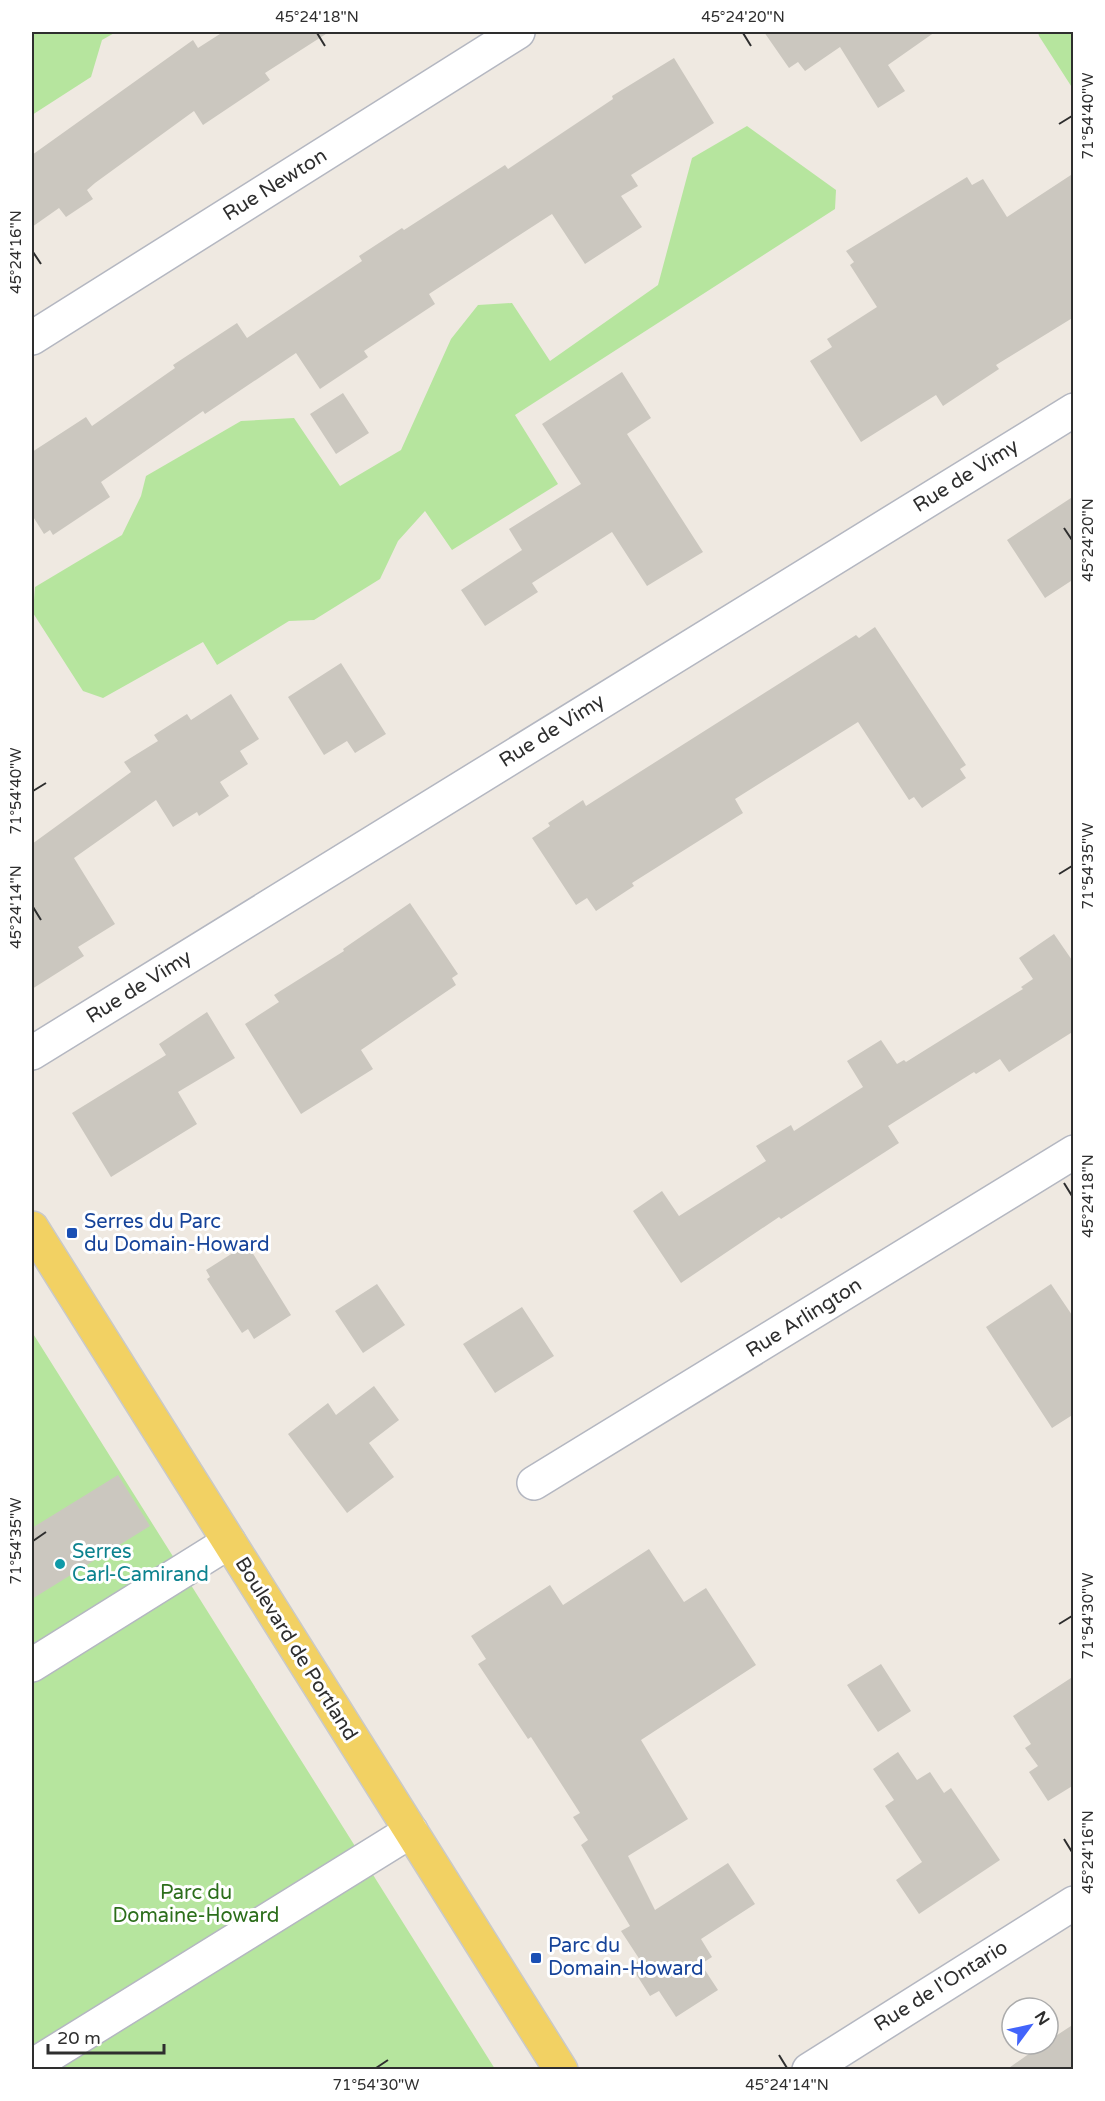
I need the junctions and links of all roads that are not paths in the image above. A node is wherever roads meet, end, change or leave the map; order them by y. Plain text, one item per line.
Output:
1 (518, 32) edge
2 (32, 338) edge
3 (1074, 410) edge
4 (32, 1053) edge
5 (1074, 1152) edge
6 (32, 1228) edge
7 (534, 1484) dead end
8 (229, 1542) junction
9 (32, 1665) edge
10 (411, 1831) junction
11 (1074, 1903) edge
12 (32, 2066) edge
13 (561, 2070) edge
14 (809, 2070) edge

1 - 2 street, Rue Newton
3 - 4 street, Rue de Vimy
5 - 7 street, Rue Arlington
6 - 8 main road, Boulevard de Portland
8 - 9 street
8 - 10 main road, Boulevard de Portland
10 - 12 street
10 - 13 main road, Boulevard de Portland
11 - 14 street, Rue de l'Ontario

